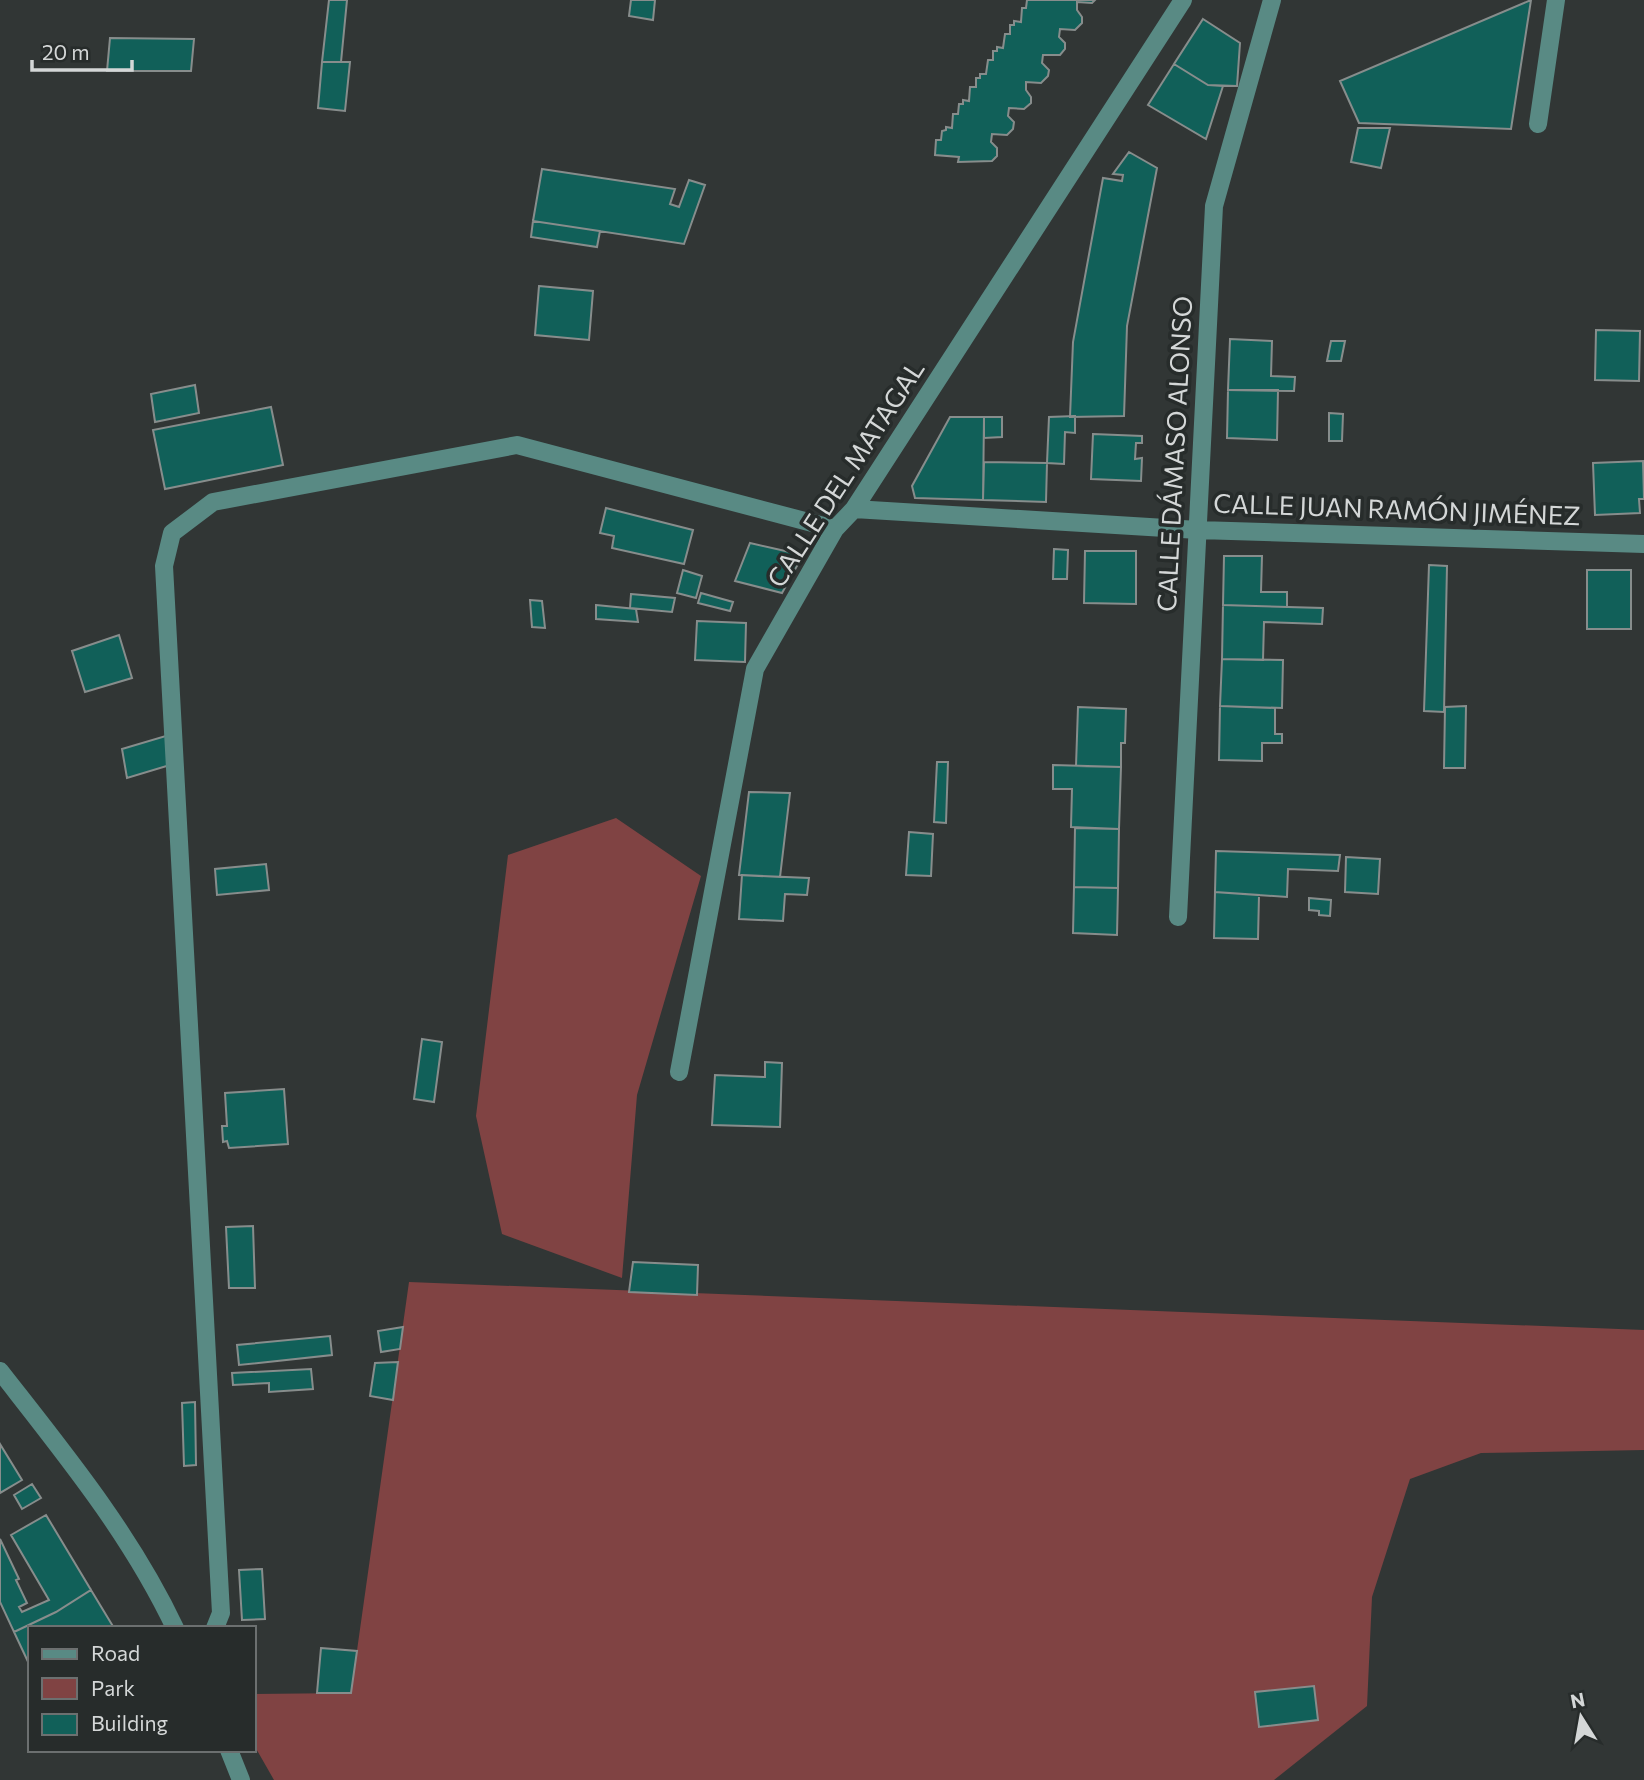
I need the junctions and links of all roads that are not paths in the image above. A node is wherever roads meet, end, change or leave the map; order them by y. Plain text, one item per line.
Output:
1 (1183, 0) edge
2 (1272, 0) edge
3 (1556, 0) edge
4 (1538, 124) dead end
5 (854, 509) junction
6 (835, 529) junction
7 (1198, 530) junction
8 (1644, 544) edge
9 (1178, 918) dead end
10 (679, 1072) dead end
11 (0, 1371) edge
12 (174, 1626) edge
13 (216, 1626) edge
14 (230, 1752) edge
15 (241, 1780) edge

1 - 5 street, CALLE DEL MATAGAL
2 - 7 street, CALLE DÁMASO ALONSO
3 - 4 street
5 - 6 street, CALLE DEL MATAGAL
5 - 7 street, CALLE JUAN RAMÓN JIMÉNEZ
6 - 10 street, CALLE DEL MATAGAL
6 - 13 street
7 - 8 street, CALLE JUAN RAMÓN JIMÉNEZ
7 - 9 street, CALLE DÁMASO ALONSO
11 - 12 street
14 - 15 street

